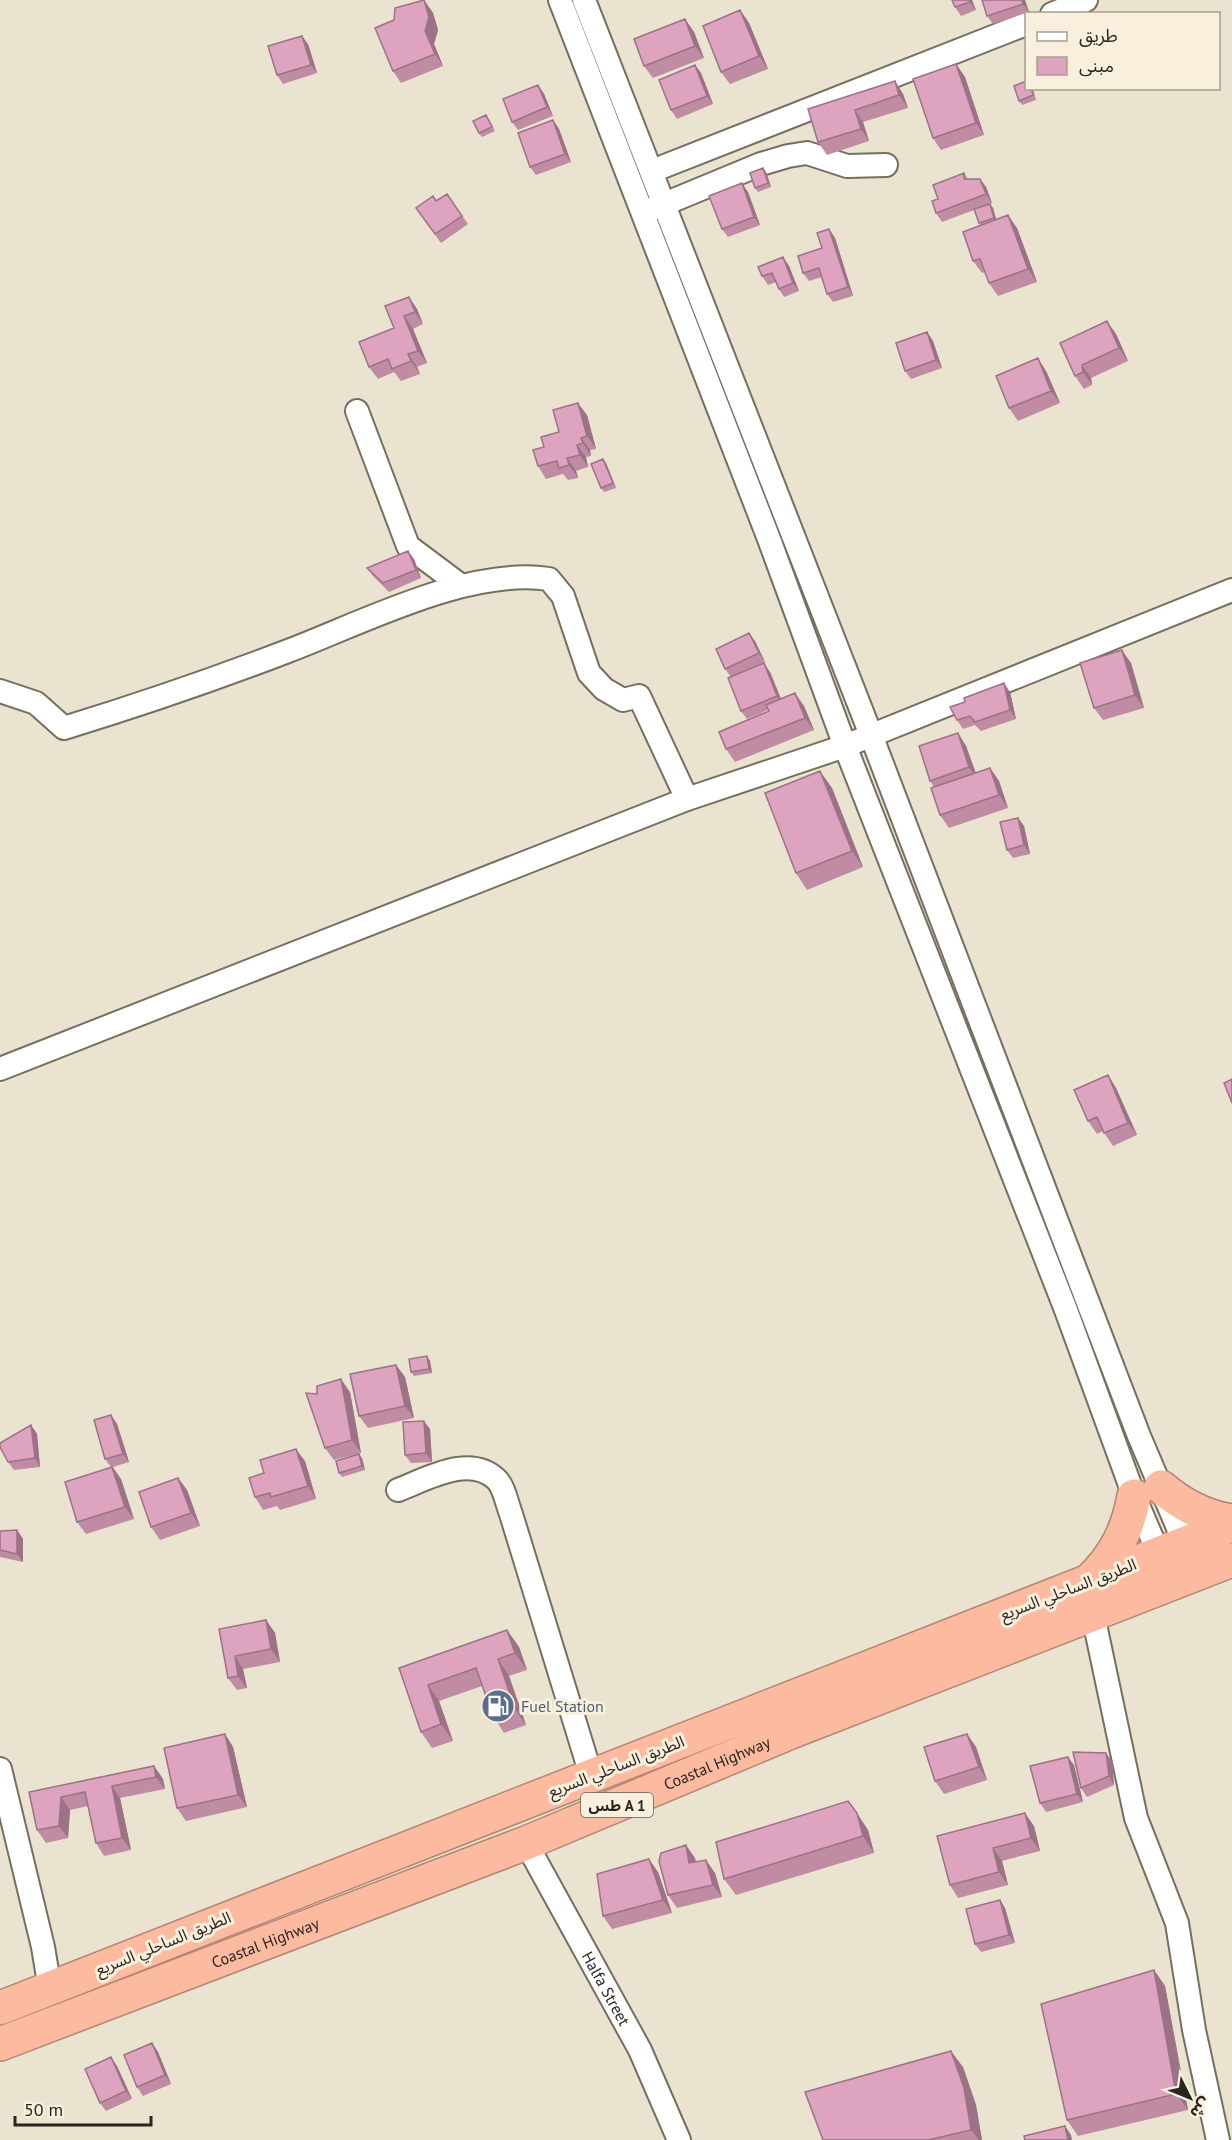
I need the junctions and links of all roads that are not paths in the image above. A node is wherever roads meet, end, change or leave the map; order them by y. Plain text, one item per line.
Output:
1 (1086, 0) edge
2 (574, 4) edge
3 (1057, 12) edge
4 (1025, 24) edge
5 (886, 165) dead end
6 (652, 171) junction
7 (652, 209) junction
8 (357, 411) dead end
9 (785, 516) junction
10 (763, 523) junction
11 (460, 585) junction
12 (1232, 590) edge
13 (0, 691) edge
14 (872, 735) junction
15 (845, 746) junction
16 (687, 799) junction
17 (936, 906) junction
18 (912, 917) junction
19 (0, 1069) edge
20 (1089, 1304) junction
21 (1066, 1310) junction
22 (398, 1490) dead end
23 (1147, 1491) junction
24 (1232, 1523) edge
25 (1172, 1549) junction
26 (1232, 1560) edge
27 (1185, 1579) junction
28 (1089, 1580) junction
29 (1094, 1615) junction
30 (0, 1769) edge
31 (591, 1775) junction
32 (526, 1843) junction
33 (50, 1989) junction
34 (0, 2008) edge
35 (0, 2044) edge
36 (679, 2140) edge
37 (1218, 2140) edge

1 - 3 street
2 - 6 street
2 - 7 street
4 - 6 street
5 - 7 street
6 - 7 street
7 - 9 street
7 - 10 street
8 - 11 street
9 - 10 street
9 - 14 street
10 - 15 street
11 - 13 street
11 - 16 street
12 - 14 street
14 - 15 street
14 - 17 street
15 - 16 street
15 - 18 street
16 - 19 street
17 - 18 street
17 - 20 street
18 - 21 street
20 - 21 street
20 - 23 street
21 - 23 street
22 - 31 street
23 - 24 highway
23 - 25 street
23 - 28 highway
24 - 25 highway, الطريق الساحلي السريع / طس A 1
25 - 27 street
25 - 28 highway, الطريق الساحلي السريع / طس A 1
26 - 27 highway, Coastal Highway / طس A 1
27 - 29 highway, Coastal Highway / طس A 1
28 - 31 highway, الطريق الساحلي السريع / طس A 1
29 - 32 highway, Coastal Highway / طس A 1
29 - 37 street
30 - 33 street
31 - 33 highway, الطريق الساحلي السريع / طس A 1
32 - 35 highway, Coastal Highway / طس A 1
32 - 36 street, Halfa Street
33 - 34 highway, الطريق الساحلي السريع / طس A 1

